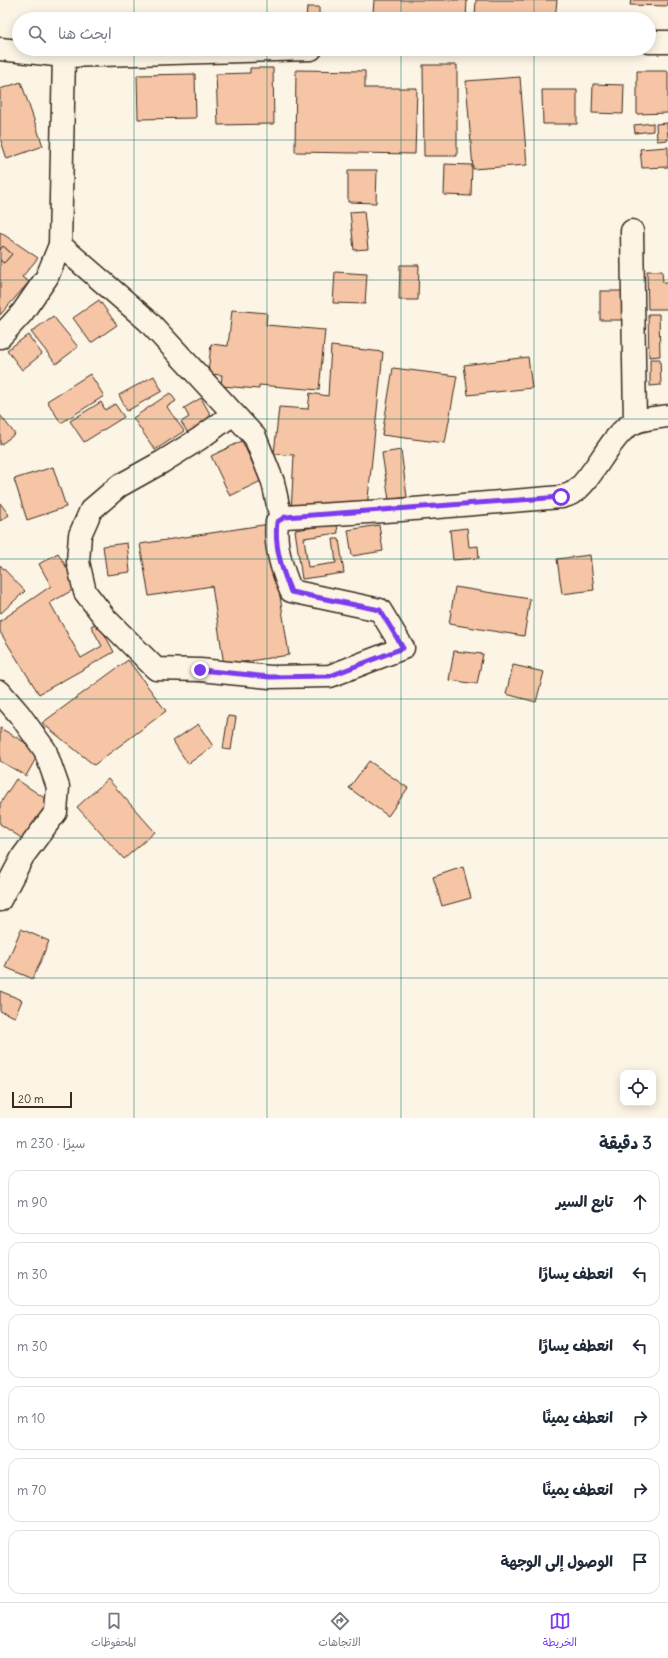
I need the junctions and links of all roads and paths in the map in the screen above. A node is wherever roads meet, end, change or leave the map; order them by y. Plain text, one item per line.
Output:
1 (656, 42) edge
2 (668, 42) edge
3 (0, 48) edge
4 (12, 50) edge
5 (64, 56) edge
6 (632, 231) dead end
7 (60, 245) junction
8 (0, 337) edge
9 (233, 414) junction
10 (668, 416) edge
11 (635, 422) junction
12 (281, 519) junction
13 (0, 692) edge
14 (0, 900) edge

1 - 2 street
3 - 4 street
5 - 7 street
6 - 11 street
7 - 8 street
7 - 9 street
9 - 12 street
9 - 12 street
10 - 11 street
11 - 12 street
13 - 14 street

